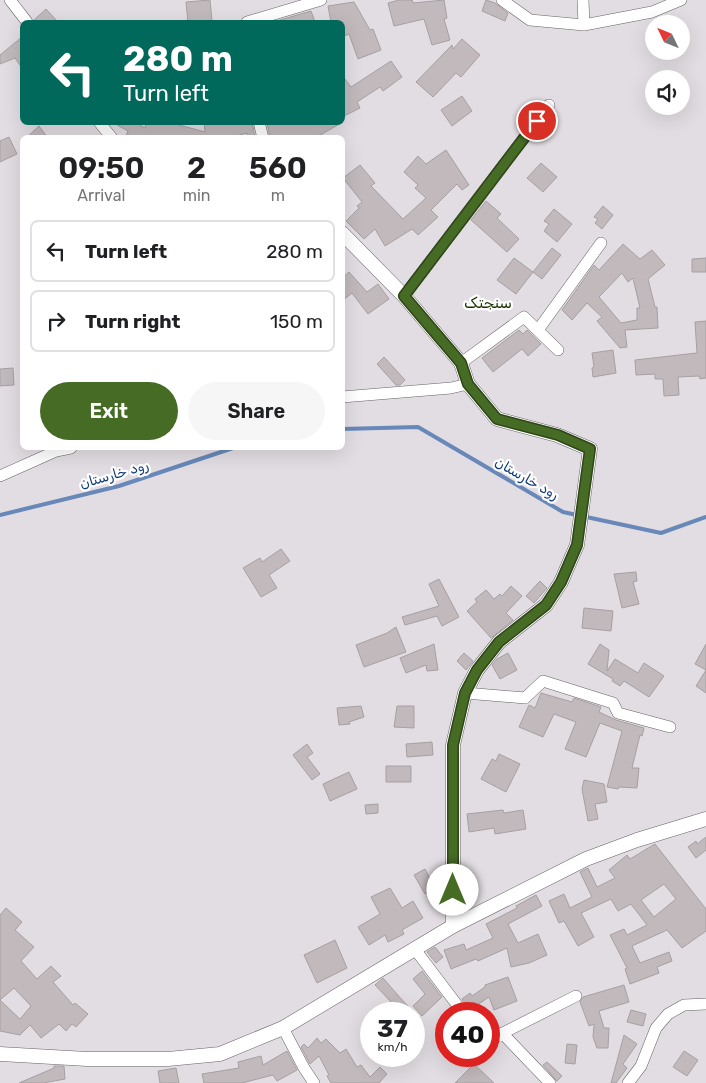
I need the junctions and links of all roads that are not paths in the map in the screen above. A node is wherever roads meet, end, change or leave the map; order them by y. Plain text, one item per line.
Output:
1 (10, 0) edge
2 (321, 0) edge
3 (502, 0) edge
4 (583, 0) edge
5 (681, 0) edge
6 (25, 20) edge
7 (254, 20) edge
8 (584, 26) junction
9 (549, 105) dead end
10 (101, 125) edge
11 (110, 135) edge
12 (345, 236) edge
13 (601, 243) dead end
14 (404, 296) junction
15 (538, 330) junction
16 (558, 350) dead end
17 (461, 363) junction
18 (468, 384) junction
19 (345, 397) edge
20 (61, 450) edge
21 (0, 476) edge
22 (465, 693) junction
23 (670, 727) dead end
24 (706, 819) edge
25 (454, 926) junction
26 (414, 948) junction
27 (576, 996) dead end
28 (455, 1002) edge
29 (706, 1004) edge
30 (283, 1028) junction
31 (502, 1033) joint
32 (0, 1054) edge
33 (314, 1083) edge
34 (550, 1083) edge
35 (628, 1083) edge

1 - 6 street
2 - 7 street
3 - 8 street
4 - 8 street
5 - 8 street
9 - 14 street
10 - 11 street
12 - 14 street
13 - 15 street
14 - 17 street
15 - 16 street
15 - 17 street
17 - 18 street
18 - 19 street
18 - 22 street
20 - 21 street
22 - 23 street
22 - 25 street
24 - 25 street
25 - 26 street
26 - 28 street
26 - 30 street
27 - 31 street
29 - 35 street
30 - 32 street
30 - 33 street
31 - 34 street

